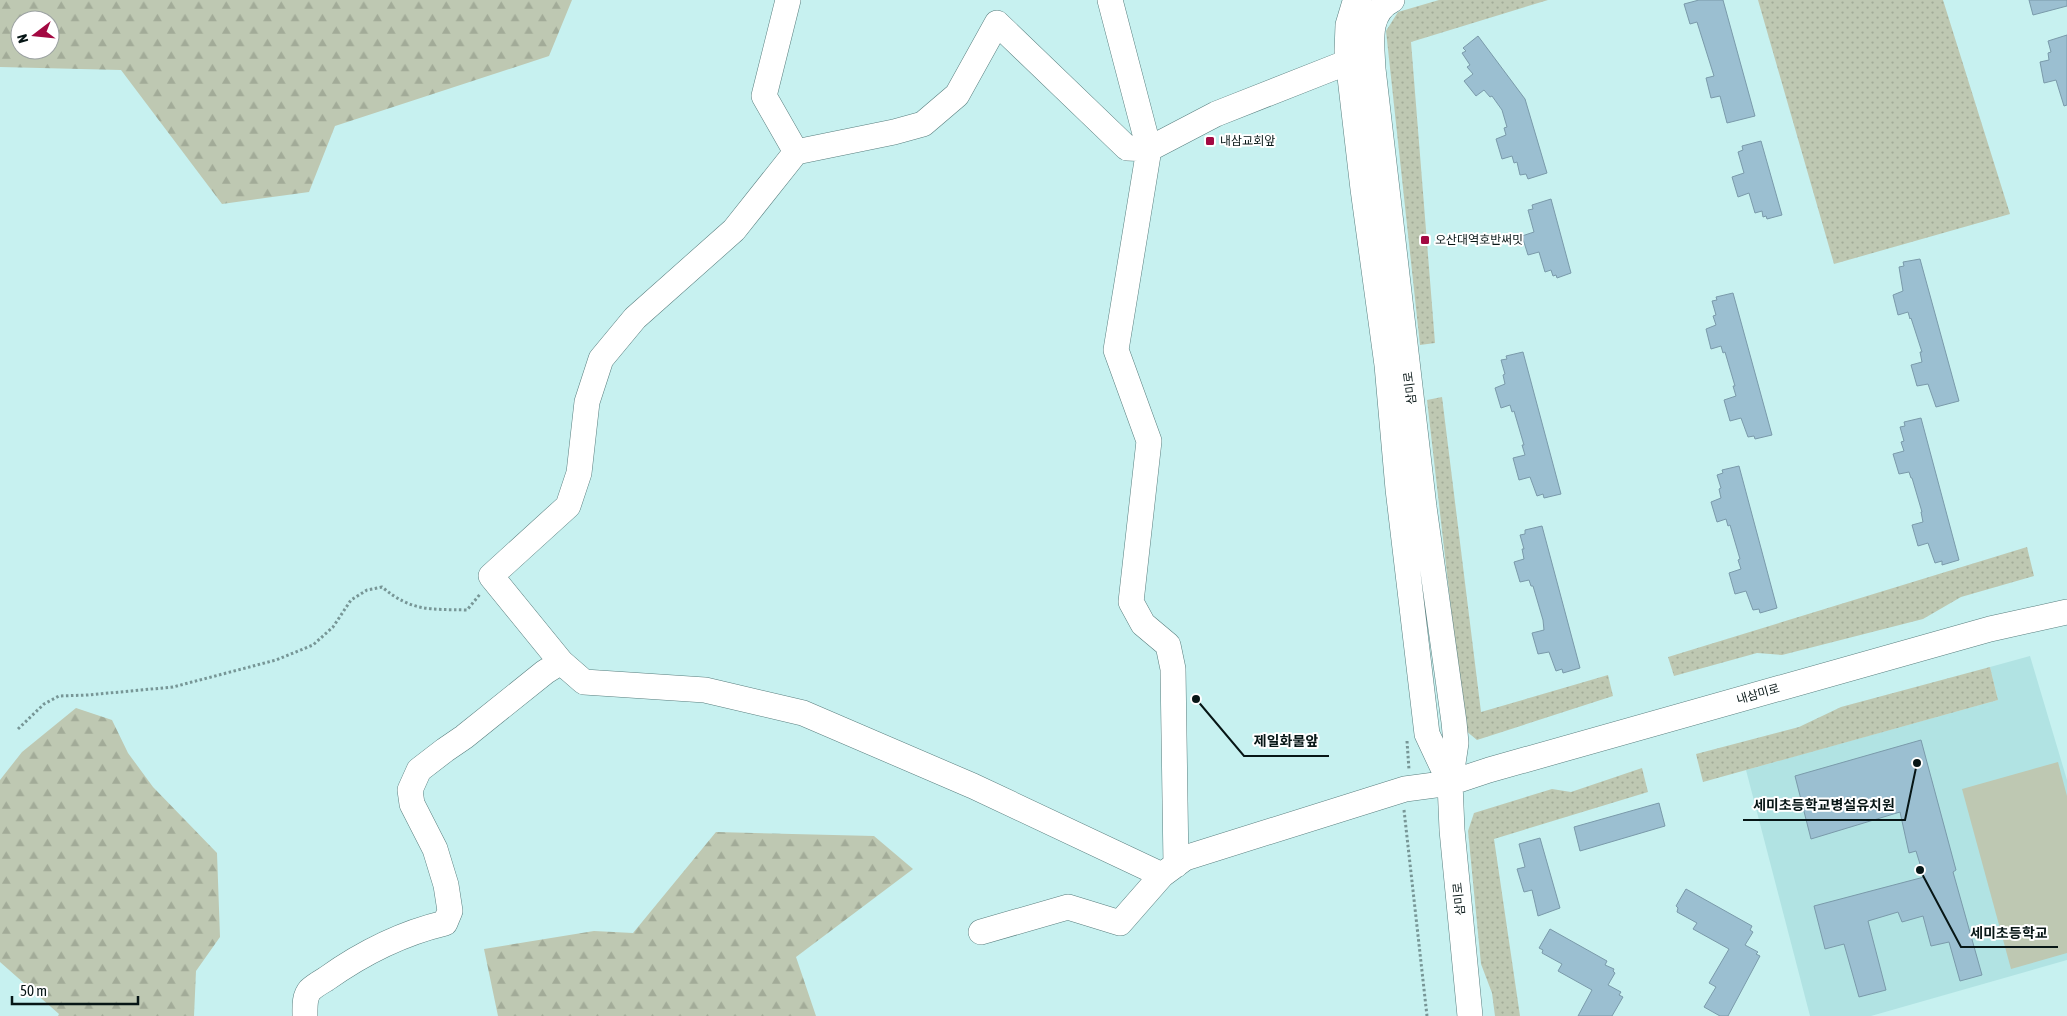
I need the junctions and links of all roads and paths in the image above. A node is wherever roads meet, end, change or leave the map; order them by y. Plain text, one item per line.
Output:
1 (788, 0) edge
2 (1110, 0) edge
3 (1359, 0) edge
4 (1392, 0) edge
5 (1348, 62) junction
6 (1150, 149) junction
7 (796, 152) junction
8 (491, 576) junction
9 (2067, 612) edge
10 (561, 662) junction
11 (18, 729) dead end
12 (1450, 783) junction
13 (1169, 870) junction
14 (981, 932) dead end
15 (305, 1016) edge
16 (1470, 1016) edge

1 - 7 street
2 - 6 street
3 - 5 street, 삼미로
4 - 12 street, 삼미로
5 - 6 street
5 - 12 street, 삼미로
6 - 7 street
6 - 13 street
7 - 8 street
8 - 10 street
8 - 11 path
9 - 12 street, 내삼미로
10 - 13 street
10 - 15 street
12 - 13 street, 내삼미로
12 - 16 street, 삼미로
13 - 14 street

